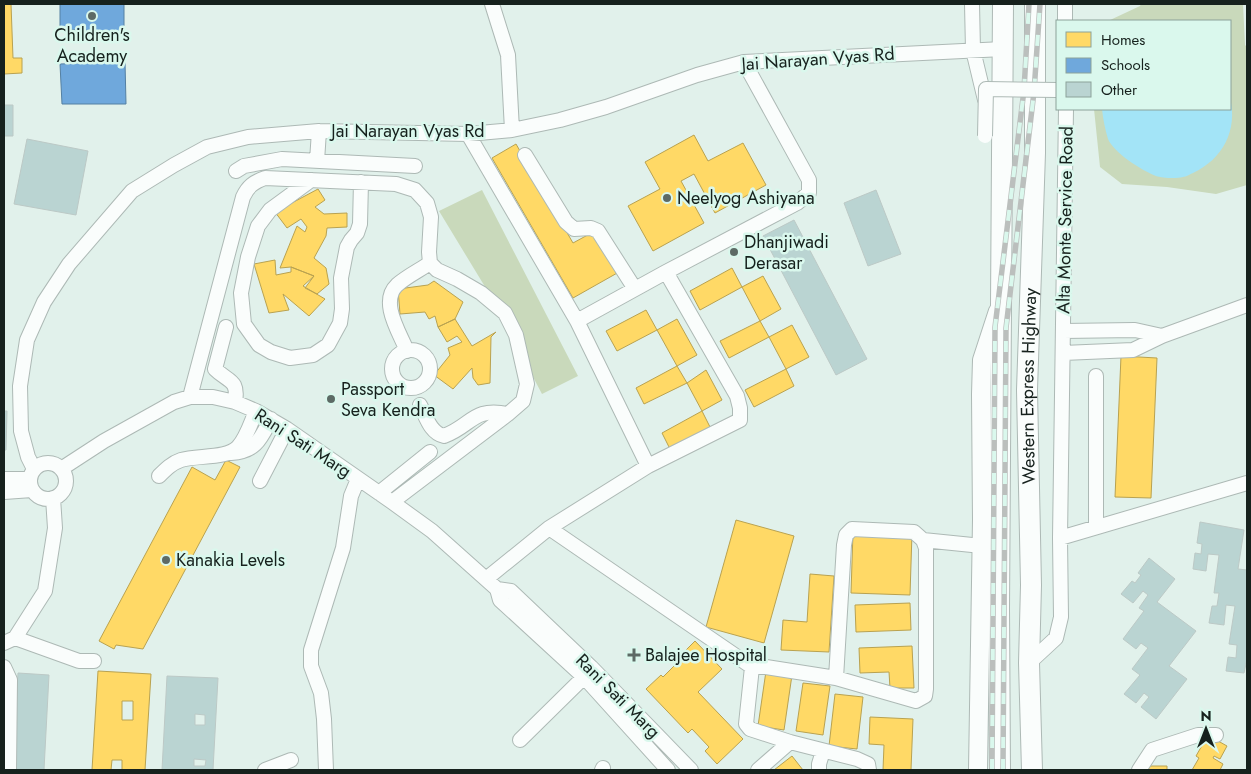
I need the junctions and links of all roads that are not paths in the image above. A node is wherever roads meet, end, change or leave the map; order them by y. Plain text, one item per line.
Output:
1 (492, 4) edge
2 (972, 4) edge
3 (1002, 4) edge
4 (1035, 4) edge
5 (1065, 4) edge
6 (1065, 20) edge
7 (1003, 49) junction
8 (973, 50) junction
9 (744, 62) junction
10 (1056, 90) edge
11 (986, 100) junction
12 (1066, 110) edge
13 (512, 130) junction
14 (319, 131) junction
15 (468, 134) junction
16 (985, 136) dead end
17 (524, 154) dead end
18 (317, 161) junction
19 (415, 166) dead end
20 (236, 171) dead end
21 (311, 180) junction
22 (361, 182) junction
23 (430, 263) junction
24 (666, 272) junction
25 (635, 289) junction
26 (1000, 303) junction
27 (1247, 305) edge
28 (578, 321) junction
29 (226, 326) dead end
30 (1063, 331) junction
31 (1162, 336) junction
32 (407, 351) dead end
33 (1063, 353) junction
34 (1000, 362) junction
35 (1028, 362) junction
36 (1096, 376) dead end
37 (190, 397) junction
38 (235, 402) junction
39 (420, 405) dead end
40 (256, 411) junction
41 (508, 414) junction
42 (270, 419) junction
43 (287, 429) junction
44 (430, 452) dead end
45 (228, 453) junction
46 (648, 466) junction
47 (61, 469) junction
48 (159, 476) dead end
49 (4, 479) edge
50 (32, 479) junction
51 (358, 479) junction
52 (260, 481) dead end
53 (1247, 483) edge
54 (4, 492) edge
55 (379, 493) junction
56 (991, 494) junction
57 (53, 498) junction
58 (392, 502) junction
59 (1096, 527) junction
60 (548, 528) junction
61 (1060, 538) junction
62 (922, 540) junction
63 (982, 546) junction
64 (486, 579) junction
65 (10, 640) edge
66 (94, 661) dead end
67 (1029, 663) junction
68 (4, 667) edge
69 (752, 668) junction
70 (588, 672) junction
71 (836, 678) junction
72 (1216, 735) dead end
73 (520, 740) dead end
74 (790, 742) junction
75 (668, 746) junction
76 (823, 751) junction
77 (291, 760) dead end
78 (655, 765) edge
79 (9, 770) edge
80 (265, 770) edge
81 (326, 770) edge
82 (668, 770) edge
83 (692, 770) edge
84 (758, 770) edge
85 (819, 770) edge
86 (869, 770) edge
87 (978, 770) edge
88 (1000, 770) edge
89 (1032, 770) edge
90 (1139, 770) edge

1 - 13 street
2 - 8 street
3 - 7 highway, Western Express Highway
4 - 35 highway, Western Express Highway
5 - 6 street
7 - 8 street, Jai Narayan Vyas Rd
7 - 26 highway, Western Express Highway
8 - 9 street, Jai Narayan Vyas Rd
8 - 11 street
9 - 13 street, Jai Narayan Vyas Rd
9 - 24 street
10 - 11 street, bridge
11 - 16 street, bridge
12 - 30 street, Alta Monte Service Road
13 - 15 street, Jai Narayan Vyas Rd
14 - 15 street, Jai Narayan Vyas Rd
14 - 18 street
14 - 50 street, Jai Narayan Vyas Rd
15 - 28 street
17 - 25 street
18 - 19 street
18 - 20 street
21 - 22 street
21 - 22 street
21 - 37 street
22 - 23 street
23 - 32 street
23 - 41 street
24 - 25 street
24 - 46 street
25 - 28 street
26 - 34 highway, Western Express Highway
26 - 56 main road
27 - 31 street
28 - 46 street
29 - 38 street
30 - 31 street
30 - 33 street, Alta Monte Service Road
31 - 33 street
33 - 61 street, Alta Monte Service Road
34 - 35 highway
34 - 56 highway, Western Express Highway
35 - 67 highway, Western Express Highway
36 - 59 street
37 - 38 street, Rani Sati Marg
37 - 47 street, Rani Sati Marg
38 - 40 street, Rani Sati Marg
39 - 41 street
40 - 42 street, Rani Sati Marg
40 - 45 street
41 - 58 street
42 - 43 street, Rani Sati Marg
42 - 45 street
43 - 51 street, Rani Sati Marg
43 - 52 street
44 - 55 street
45 - 48 street
46 - 60 street
47 - 50 street
47 - 57 street
49 - 50 street
50 - 54 street
50 - 57 street
51 - 55 street, Rani Sati Marg
51 - 81 street
53 - 59 street
55 - 58 street, Rani Sati Marg
56 - 63 main road
56 - 88 highway, Western Express Highway
57 - 65 street
58 - 64 street, Rani Sati Marg
59 - 61 street
60 - 64 street
60 - 69 street
61 - 67 street, Alta Monte Service Road
62 - 63 street
62 - 71 street
62 - 71 street
63 - 87 main road
64 - 70 street, Rani Sati Marg
65 - 66 street
67 - 89 highway, Western Express Highway
68 - 79 street
69 - 71 street
69 - 74 street
70 - 73 street
70 - 75 street, Rani Sati Marg
70 - 78 street, Rani Sati Marg
72 - 90 street
74 - 76 street
74 - 84 street
75 - 78 street
75 - 83 street, Rani Sati Marg
76 - 85 street
76 - 86 street
77 - 80 street
78 - 82 street, Rani Sati Marg

